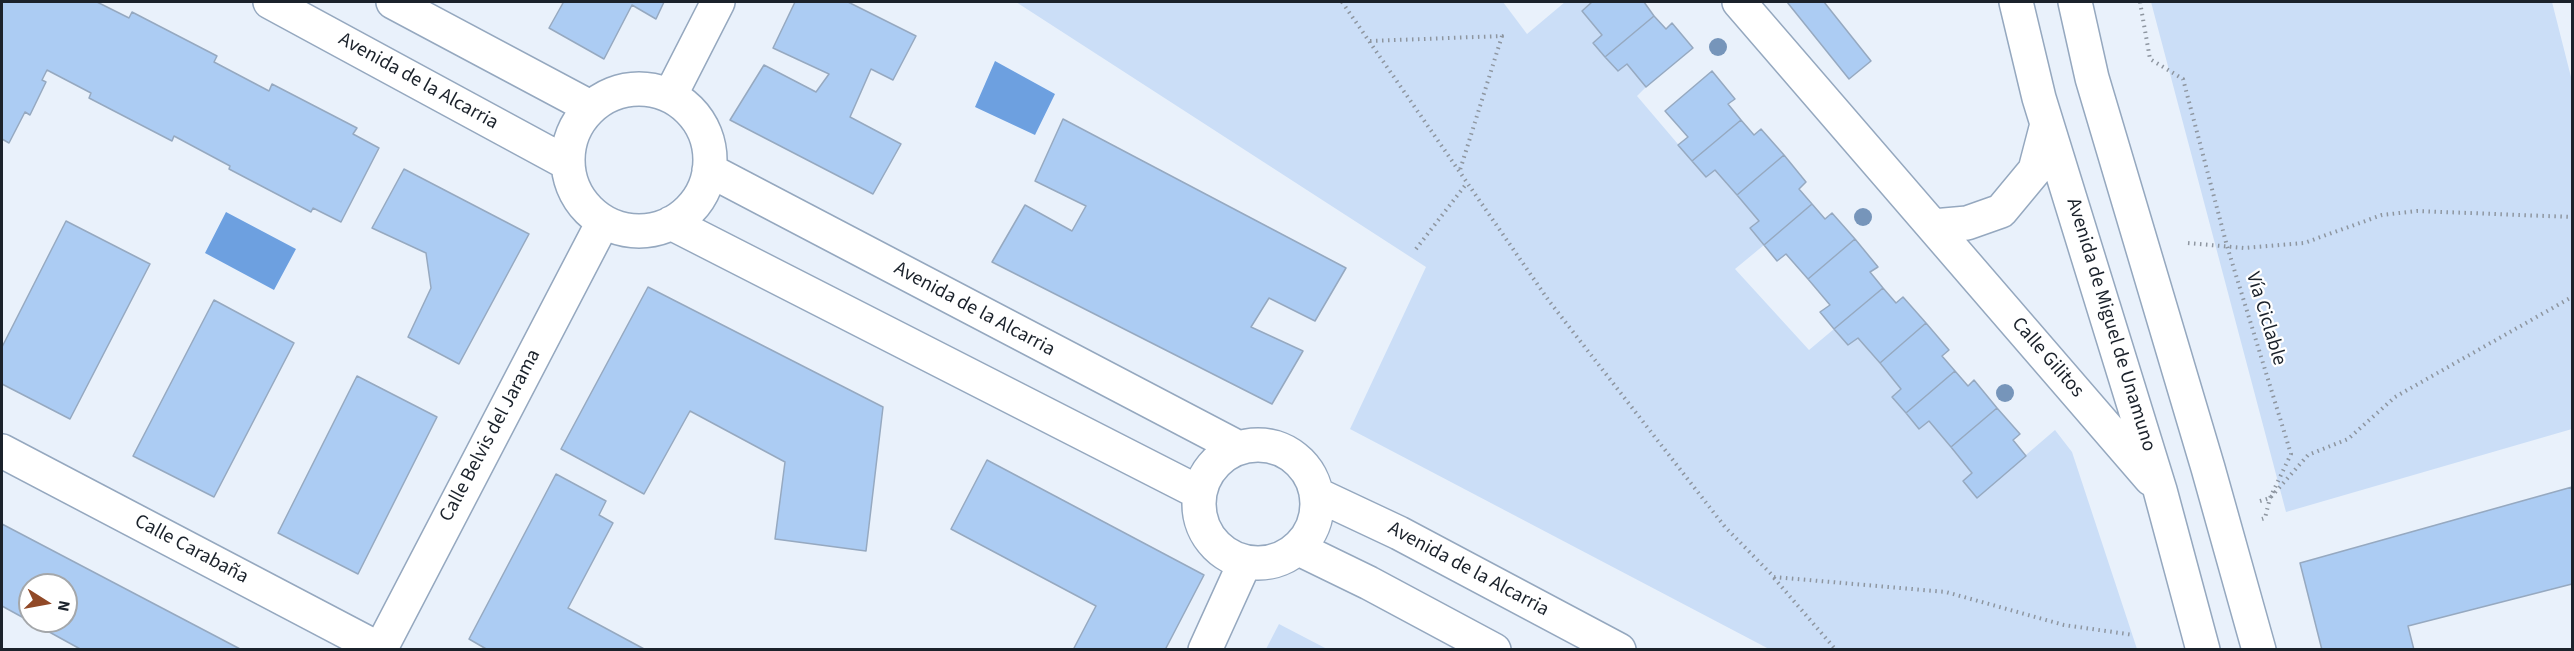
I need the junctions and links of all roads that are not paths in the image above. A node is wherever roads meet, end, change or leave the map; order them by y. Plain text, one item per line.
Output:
1 (270, 2) edge
2 (393, 2) edge
3 (718, 2) edge
4 (1739, 2) edge
5 (2016, 2) edge
6 (2075, 2) edge
7 (670, 96) junction
8 (590, 107) junction
9 (2047, 124) junction
10 (567, 163) junction
11 (709, 170) junction
12 (603, 222) junction
13 (671, 223) junction
14 (1933, 226) junction
15 (1239, 448) junction
16 (2, 451) edge
17 (2160, 490) junction
18 (1200, 493) junction
19 (1316, 494) junction
20 (1297, 548) junction
21 (1245, 562) junction
22 (380, 649) edge
23 (1205, 650) edge
24 (1494, 650) edge
25 (1619, 650) edge
26 (2203, 650) edge
27 (2259, 650) edge

1 - 10 street, Avenida de la Alcarria
2 - 8 street
3 - 7 street
4 - 14 street, Calle Gilitos
5 - 9 street, Avenida de Miguel de Unamuno
6 - 27 street
7 - 8 street
7 - 11 street
8 - 10 street
9 - 14 street
9 - 17 street, Avenida de Miguel de Unamuno
10 - 12 street
11 - 13 street
11 - 15 street, Avenida de la Alcarria
12 - 13 street
12 - 22 street, Calle Belvis del Jarama
13 - 18 street
14 - 17 street, Calle Gilitos
15 - 18 street
15 - 19 street
16 - 22 street, Calle Carabaña
17 - 26 street, Avenida de Miguel de Unamuno
18 - 21 street
19 - 20 street
19 - 25 street, Avenida de la Alcarria
20 - 21 street
20 - 24 street
21 - 23 street

